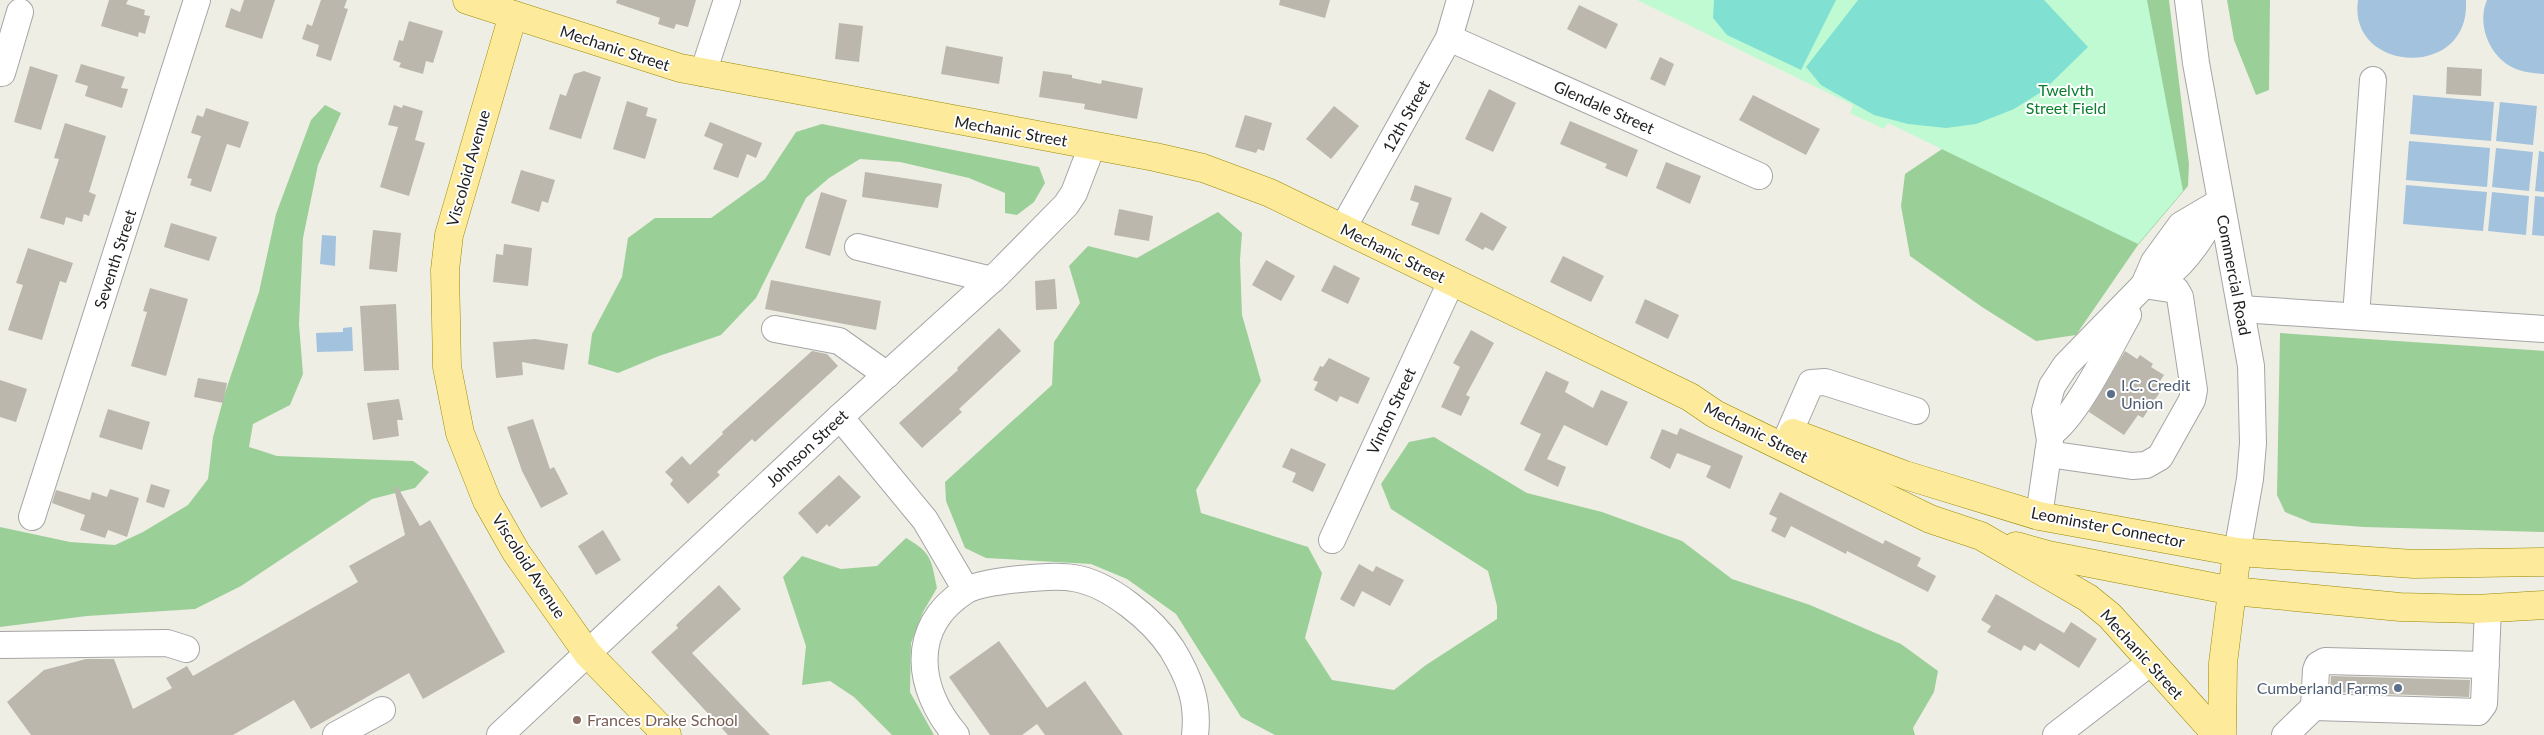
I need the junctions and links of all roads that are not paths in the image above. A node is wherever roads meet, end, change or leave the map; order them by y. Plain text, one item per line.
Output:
1 (197, 0) edge
2 (727, 0) edge
3 (1460, 0) edge
4 (2188, 0) edge
5 (479, 2) edge
6 (20, 12) dead end
7 (513, 15) junction
8 (1449, 38) junction
9 (0, 73) edge
10 (703, 73) junction
11 (2373, 80) dead end
12 (1092, 146) junction
13 (1759, 176) dead end
14 (2220, 202) junction
15 (1343, 228) junction
16 (858, 246) dead end
17 (992, 280) junction
18 (1451, 282) junction
19 (2144, 286) junction
20 (2241, 309) junction
21 (2356, 316) junction
22 (775, 329) dead end
23 (2544, 329) edge
24 (887, 375) junction
25 (1690, 397) joint
26 (1916, 411) dead end
27 (840, 417) junction
28 (1786, 440) junction
29 (2049, 444) junction
30 (2040, 516) junction
31 (32, 517) dead end
32 (1981, 536) junction
33 (1332, 540) dead end
34 (2237, 552) junction
35 (2544, 562) edge
36 (966, 590) junction
37 (2233, 591) junction
38 (2544, 605) edge
39 (2488, 608) junction
40 (0, 644) edge
41 (186, 649) dead end
42 (588, 654) junction
43 (2151, 662) junction
44 (2486, 665) junction
45 (2314, 707) junction
46 (382, 710) dead end
47 (336, 735) edge
48 (500, 735) edge
49 (667, 735) edge
50 (956, 735) edge
51 (1195, 735) edge
52 (2056, 735) edge
53 (2217, 735) edge
54 (2222, 735) edge
55 (2285, 735) edge

1 - 31 street, Seventh Street
2 - 10 street
3 - 8 street, 12th Street
4 - 14 street, Commercial Road
5 - 7 main road, Mechanic Street
6 - 9 street
7 - 10 main road, Mechanic Street
7 - 42 main road, Viscoloid Avenue
8 - 13 street, Glendale Street
8 - 15 street, 12th Street
10 - 12 main road, Mechanic Street
11 - 21 street
12 - 15 main road, Mechanic Street
12 - 17 street, Johnson Street
14 - 19 street
14 - 20 street, Commercial Road
15 - 18 main road, Mechanic Street
16 - 17 street
17 - 24 street, Johnson Street
18 - 25 main road, Mechanic Street
18 - 33 street, Vinton Street
19 - 29 street
19 - 29 street
20 - 21 street
20 - 34 street, Commercial Road
21 - 23 street
22 - 24 street
24 - 27 street, Johnson Street
25 - 28 main road, Leominster Connector
26 - 28 street
27 - 36 street
27 - 42 street, Johnson Street
28 - 30 main road, Leominster Connector
28 - 32 main road, Mechanic Street
29 - 30 street
30 - 34 main road, Leominster Connector
32 - 37 main road
32 - 43 main road, Mechanic Street
34 - 35 main road, Leominster Connector
34 - 37 main road
36 - 50 street
36 - 51 street
37 - 39 main road
37 - 54 main road
38 - 39 main road
39 - 44 street
40 - 41 street
42 - 48 street, Johnson Street
42 - 49 main road, Viscoloid Avenue
43 - 52 street
43 - 53 main road, Mechanic Street
44 - 45 street
44 - 45 street
45 - 55 street
46 - 47 street

